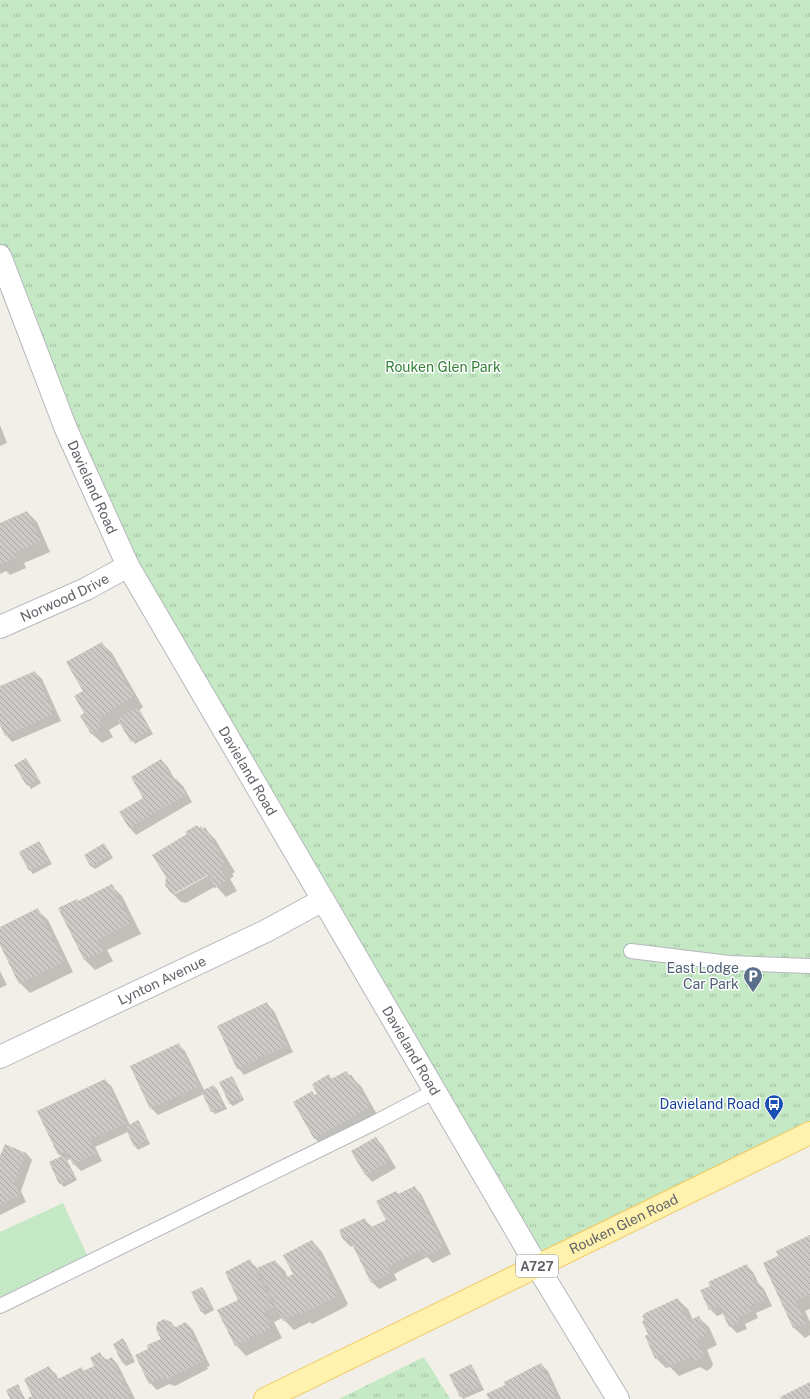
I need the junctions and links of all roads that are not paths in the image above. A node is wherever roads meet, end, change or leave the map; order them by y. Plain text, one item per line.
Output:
1 (0, 256) edge
2 (128, 566) junction
3 (0, 628) edge
4 (323, 900) junction
5 (631, 951) dead end
6 (810, 966) edge
7 (0, 1057) edge
8 (435, 1091) junction
9 (810, 1133) edge
10 (537, 1266) junction
11 (0, 1306) edge
12 (264, 1399) edge
13 (618, 1399) edge

1 - 2 street, Davieland Road
2 - 3 street, Norwood Drive
2 - 4 street, Davieland Road
4 - 7 street, Lynton Avenue
4 - 8 street, Davieland Road
5 - 6 lane
8 - 10 street, Davieland Road
8 - 11 lane
9 - 10 main road, Rouken Glen Road / A727
10 - 12 main road, Rouken Glen Road / A727
10 - 13 street, Davieland Road

